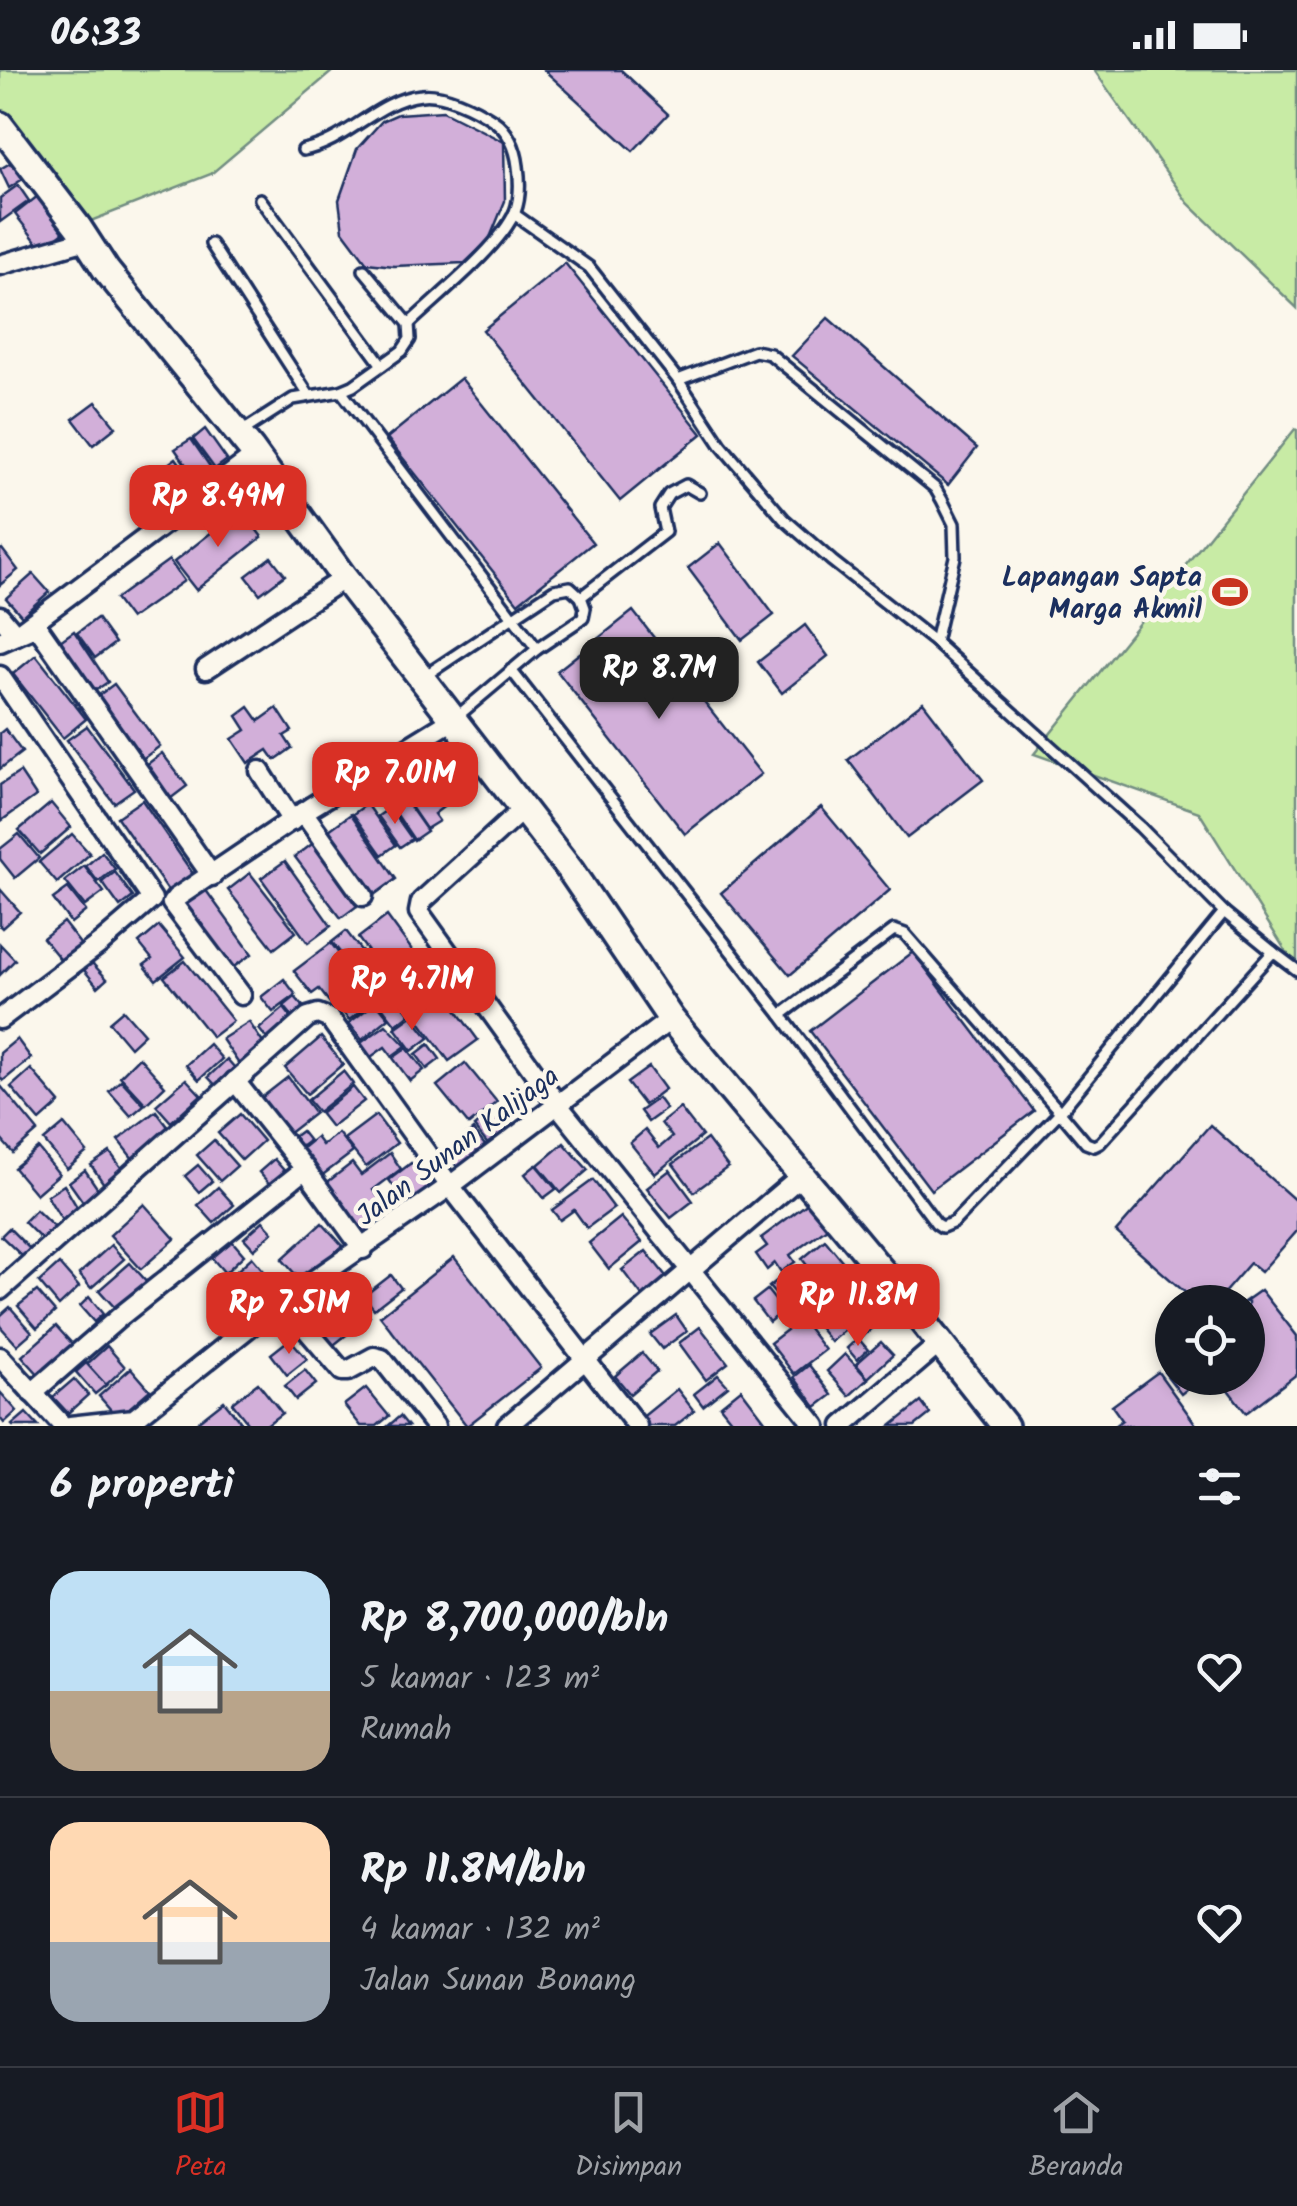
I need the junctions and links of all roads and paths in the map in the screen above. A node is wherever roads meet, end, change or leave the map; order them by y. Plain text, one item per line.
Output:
1 (0, 125) edge
2 (303, 150) dead end
3 (260, 198) dead end
4 (514, 214) junction
5 (86, 240) junction
6 (212, 244) dead end
7 (0, 265) edge
8 (364, 270) dead end
9 (409, 324) junction
10 (382, 365) junction
11 (678, 380) junction
12 (341, 391) junction
13 (308, 394) junction
14 (238, 434) junction
15 (255, 456) junction
16 (700, 493) dead end
17 (344, 578) junction
18 (581, 597) junction
19 (512, 615) junction
20 (0, 616) edge
21 (8, 638) edge
22 (935, 642) junction
23 (537, 649) junction
24 (206, 669) dead end
25 (511, 670) junction
26 (0, 676) edge
27 (421, 679) junction
28 (453, 720) junction
29 (260, 771) dead end
30 (524, 810) junction
31 (298, 816) junction
32 (212, 876) junction
33 (362, 896) dead end
34 (1224, 912) junction
35 (1273, 952) junction
36 (1297, 970) edge
37 (241, 995) dead end
38 (3, 1010) edge
39 (781, 1015) junction
40 (672, 1020) junction
41 (235, 1082) junction
42 (557, 1104) junction
43 (1060, 1112) junction
44 (305, 1168) junction
45 (802, 1175) junction
46 (450, 1186) junction
47 (363, 1249) junction
48 (690, 1272) junction
49 (0, 1290) edge
50 (283, 1302) junction
51 (939, 1344) junction
52 (0, 1357) edge
53 (586, 1360) junction
54 (32, 1394) junction
55 (63, 1426) edge
56 (70, 1426) edge
57 (435, 1426) edge
58 (507, 1426) edge
59 (637, 1426) edge
60 (816, 1426) edge
61 (843, 1426) edge
62 (1005, 1426) edge

1 - 5 main road
2 - 4 lane
3 - 10 lane
4 - 9 lane
4 - 11 lane
5 - 7 street
5 - 14 main road
6 - 13 lane
8 - 9 lane
9 - 10 lane
10 - 12 lane
11 - 22 lane
11 - 22 lane
12 - 13 lane
12 - 19 lane
13 - 14 lane
14 - 15 main road
15 - 17 main road
15 - 21 street
16 - 18 lane
17 - 24 street
17 - 27 main road
18 - 19 lane
18 - 23 lane
19 - 23 lane
19 - 27 lane
20 - 21 street
21 - 32 street
22 - 34 lane
23 - 25 lane
25 - 28 lane
25 - 39 lane
26 - 38 street
27 - 28 main road
28 - 30 main road
28 - 31 street
29 - 31 street
30 - 40 main road
30 - 42 street
31 - 32 street
31 - 33 street
32 - 37 street
34 - 35 lane
34 - 43 lane
35 - 36 lane
35 - 43 lane
39 - 43 lane
39 - 43 lane
40 - 42 street, Jalan Sunan Kalijaga
40 - 45 main road
41 - 44 street
41 - 46 street
41 - 49 street
42 - 46 street, Jalan Sunan Kalijaga
42 - 48 street
44 - 47 street
44 - 54 street
45 - 48 street
45 - 51 main road
46 - 47 street, Jalan Sunan Kalijaga
46 - 53 street
47 - 50 street, Jalan Sunan Kalijaga
48 - 53 street
48 - 60 street
50 - 56 street, Jalan Sunan Kalijaga
50 - 57 street
51 - 61 street
51 - 62 main road
52 - 54 street
53 - 58 street
53 - 59 street
54 - 55 street

